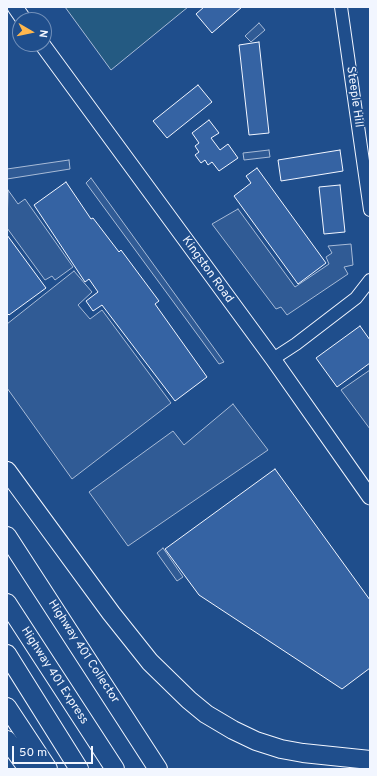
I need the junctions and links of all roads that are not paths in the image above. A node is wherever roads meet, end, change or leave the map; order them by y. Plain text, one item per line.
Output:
1 (342, 7) edge
2 (48, 52) edge
3 (364, 133) edge
4 (370, 210) edge
5 (370, 280) edge
6 (273, 359) junction
7 (7, 471) edge
8 (370, 497) edge
9 (7, 536) edge
10 (7, 603) edge
11 (7, 654) edge
12 (7, 708) edge
13 (7, 740) edge
14 (370, 760) edge
15 (28, 769) edge
16 (48, 769) edge
17 (79, 769) edge
18 (115, 769) edge
19 (158, 769) edge

1 - 3 street, Steeple Hill
2 - 6 main road, Kingston Road
3 - 4 street, Steeple Hill
5 - 6 street
6 - 8 main road, Kingston Road
7 - 14 highway
9 - 19 highway, Highway 401 Collector
10 - 18 highway, Highway 401 Express
11 - 17 highway
12 - 16 highway
13 - 15 highway

